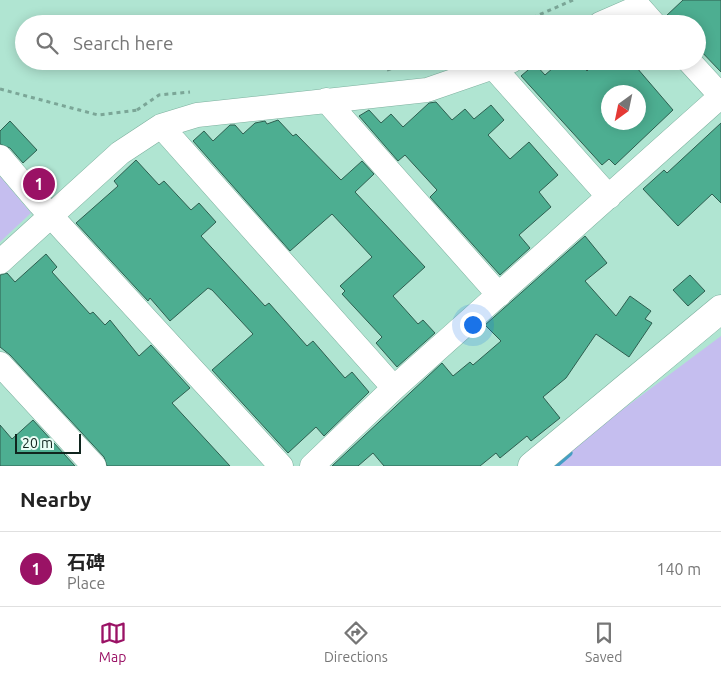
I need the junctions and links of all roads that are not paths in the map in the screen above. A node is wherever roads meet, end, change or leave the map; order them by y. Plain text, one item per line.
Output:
1 (621, 15) edge
2 (646, 15) edge
3 (488, 70) edge
4 (507, 70) edge
5 (696, 70) edge
6 (721, 96) edge
7 (326, 100) junction
8 (161, 126) junction
9 (0, 157) edge
10 (609, 196) junction
11 (52, 217) junction
12 (0, 262) edge
13 (500, 295) junction
14 (721, 309) edge
15 (0, 364) edge
16 (394, 388) junction
17 (94, 466) edge
18 (281, 466) edge
19 (312, 466) edge
20 (532, 466) edge

1 - 2 street
3 - 7 street
4 - 10 street
5 - 6 street
6 - 10 street
7 - 8 street
7 - 13 street
8 - 11 street
8 - 16 street
9 - 11 street
10 - 13 street
11 - 12 street
11 - 18 street
13 - 16 street
14 - 20 street
15 - 17 street
16 - 19 street

